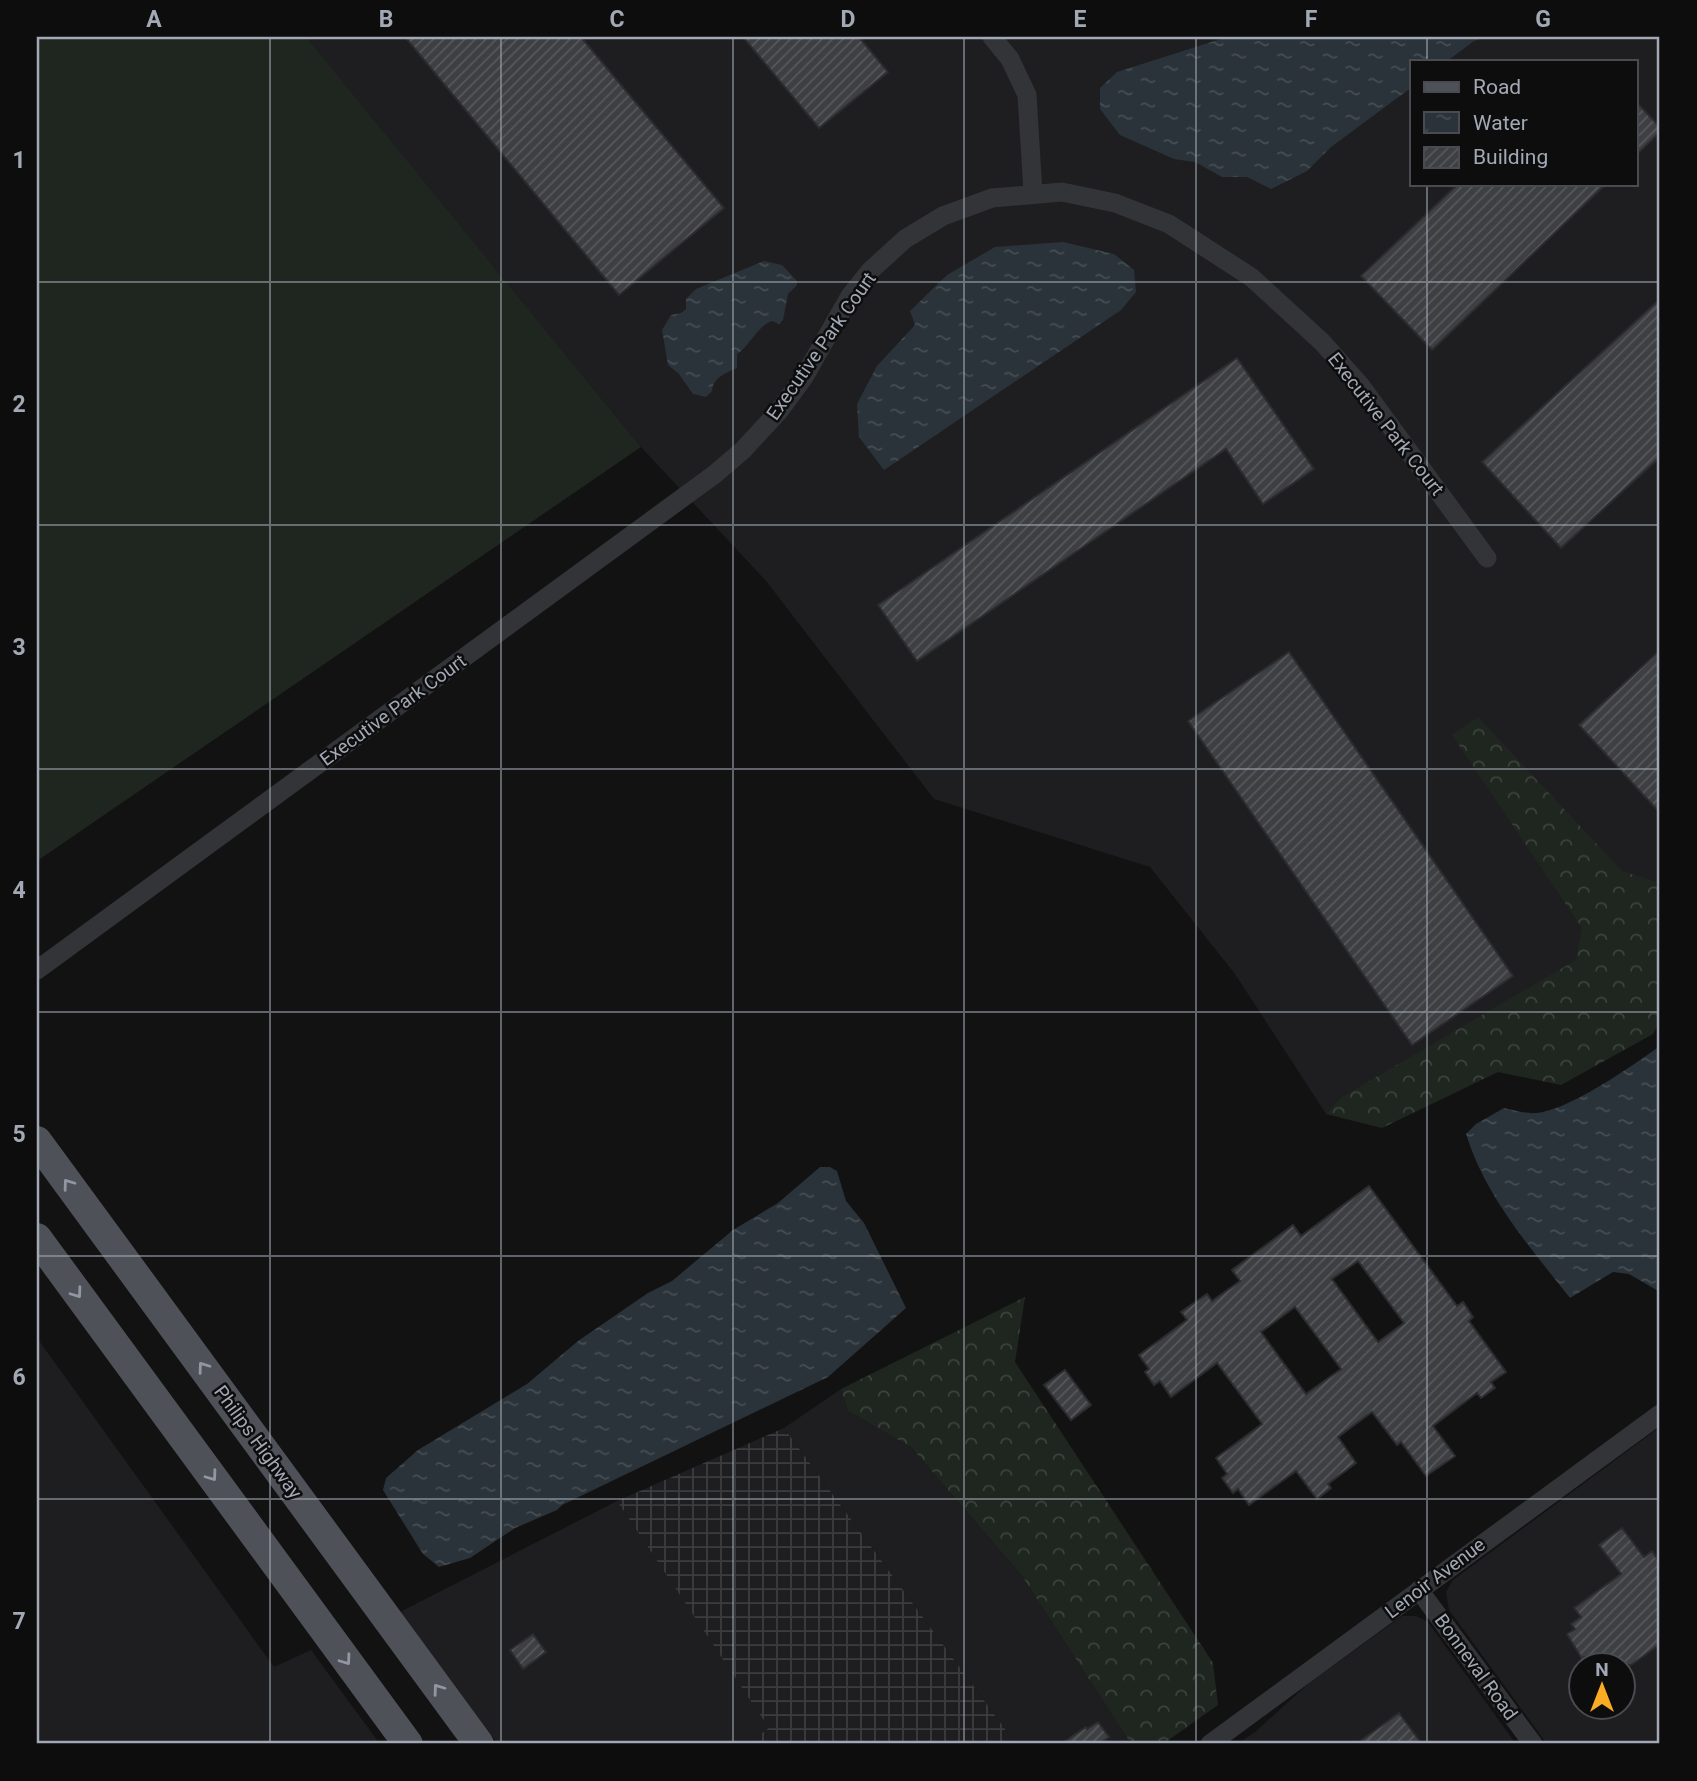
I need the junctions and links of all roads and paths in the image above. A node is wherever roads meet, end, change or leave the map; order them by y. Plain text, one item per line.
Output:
1 (992, 37) edge
2 (1033, 193) junction
3 (1487, 558) dead end
4 (37, 970) edge
5 (37, 1141) edge
6 (37, 1238) edge
7 (1660, 1414) edge
8 (1419, 1590) junction
9 (408, 1744) edge
10 (479, 1744) edge
11 (1210, 1744) edge
12 (1532, 1744) edge

1 - 2 street
2 - 3 street, Executive Park Court
2 - 4 street, Executive Park Court
10 -> 5 main road, Philips Highway
6 -> 9 main road
7 - 8 street, Lenoir Avenue
8 - 11 street, Lenoir Avenue
8 - 12 street, Bonneval Road

